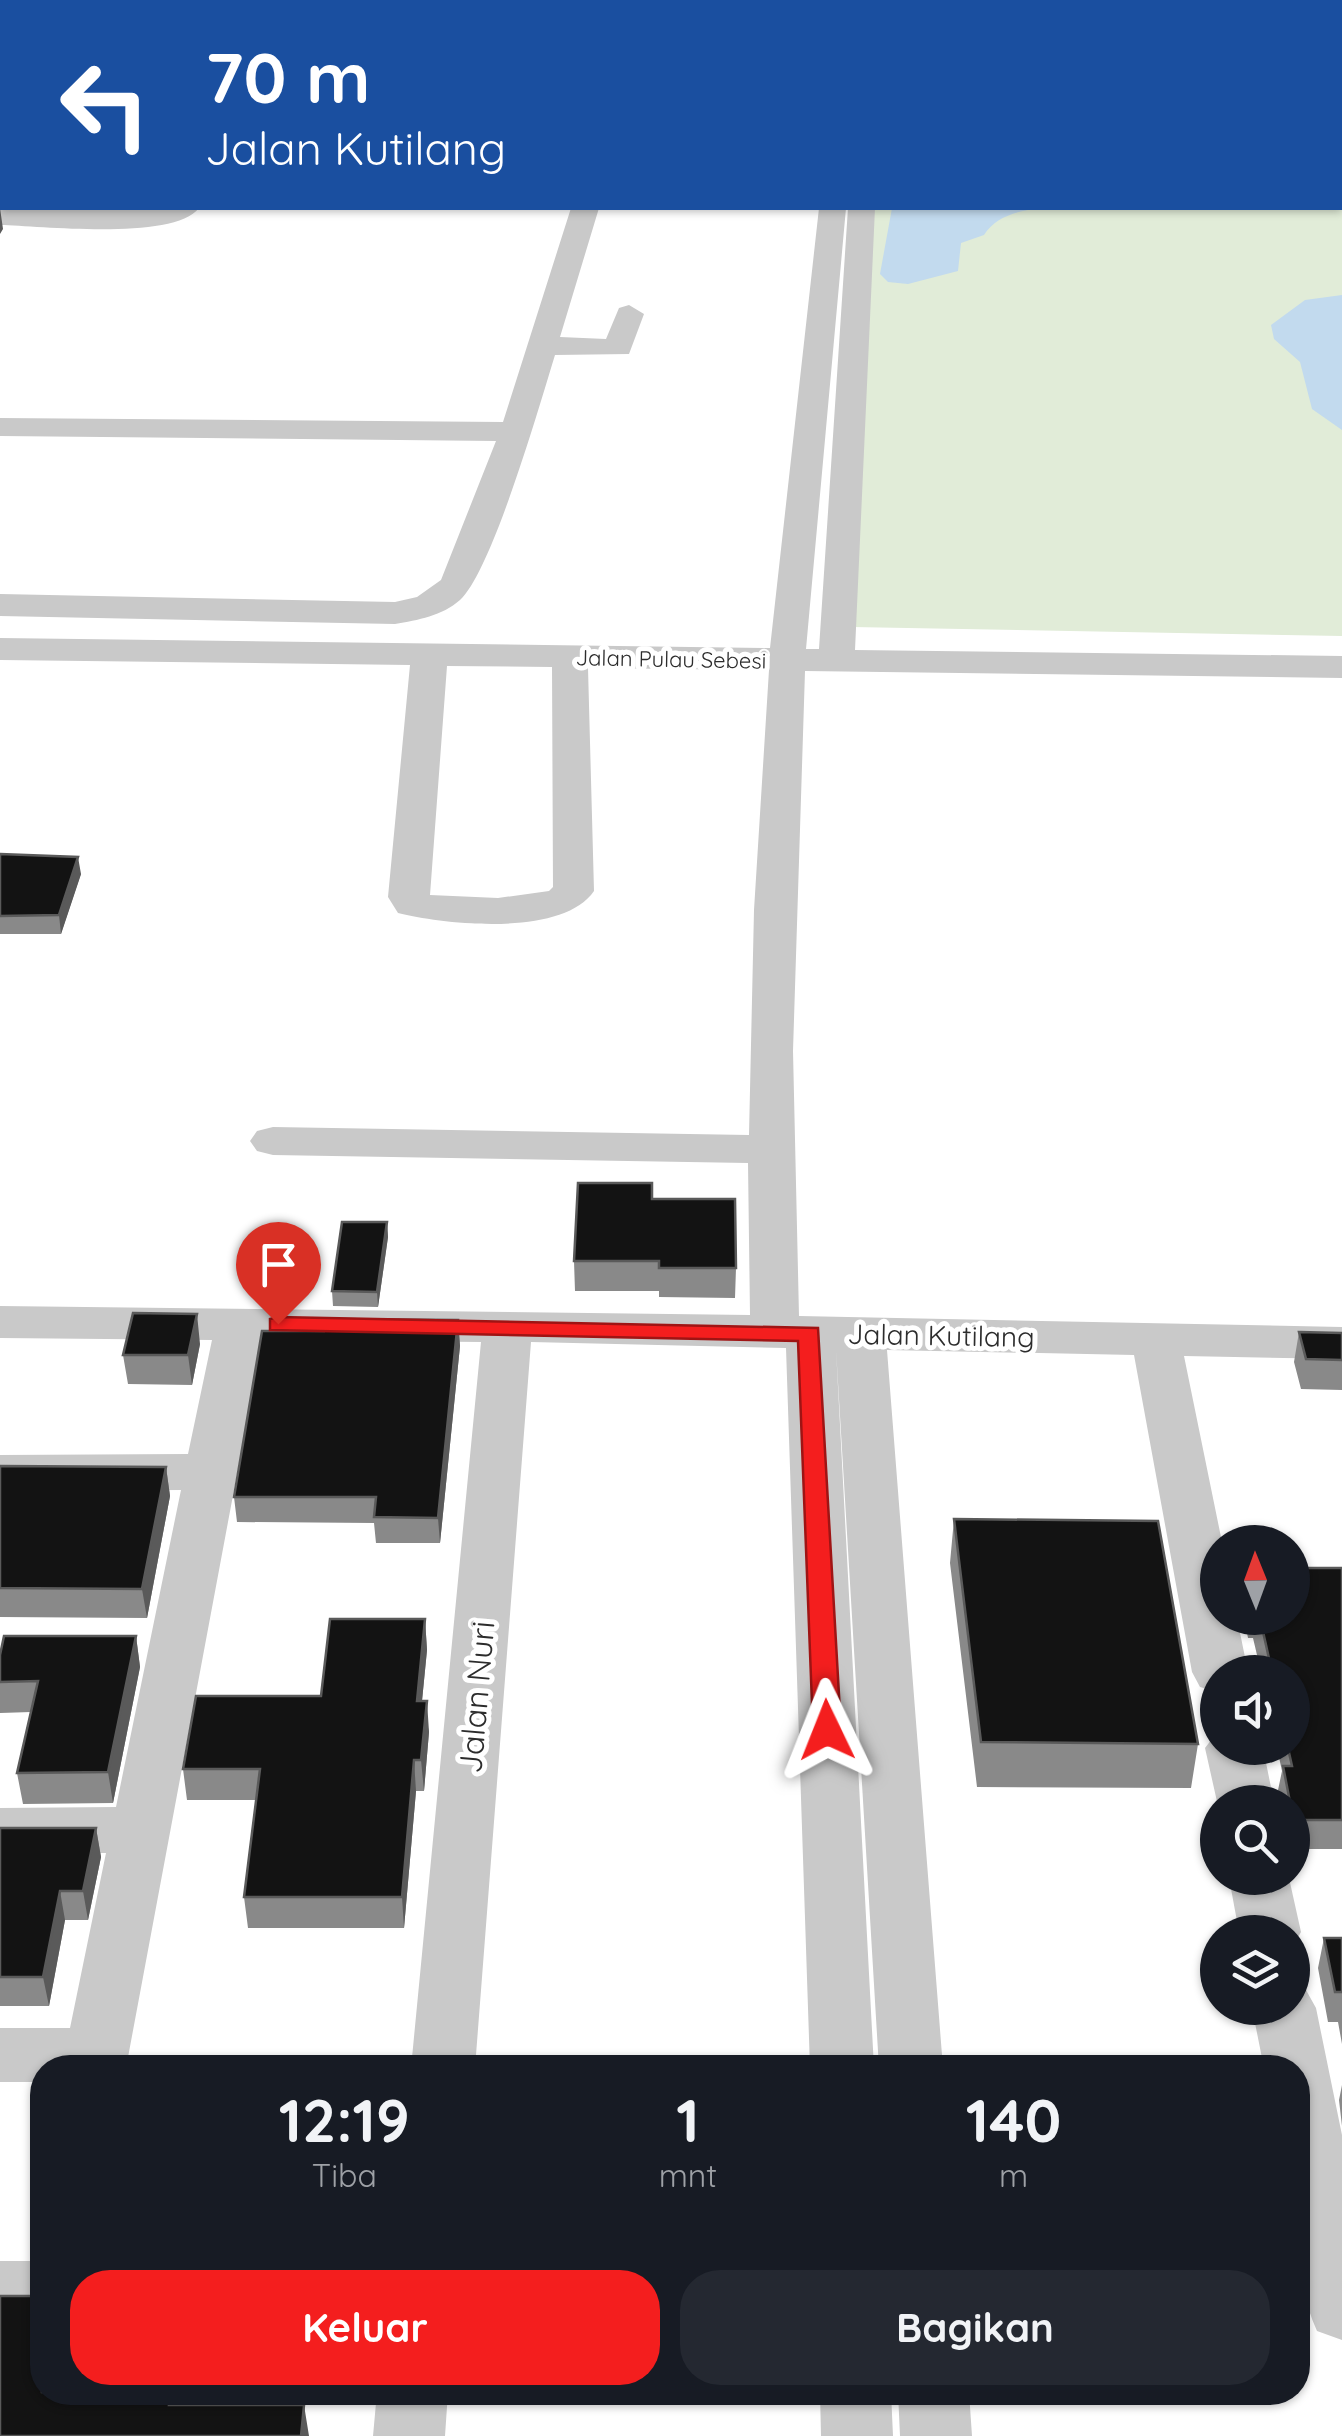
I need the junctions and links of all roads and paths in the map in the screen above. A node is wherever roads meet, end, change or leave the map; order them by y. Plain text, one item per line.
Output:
1 (182, 210) edge
2 (585, 210) edge
3 (832, 210) edge
4 (862, 210) edge
5 (0, 217) edge
6 (629, 314) dead end
7 (541, 346) junction
8 (0, 398) edge
9 (60, 398) dead end
10 (0, 427) edge
11 (76, 428) junction
12 (516, 432) junction
13 (0, 442) edge
14 (0, 605) edge
15 (0, 649) edge
16 (787, 660) junction
17 (836, 661) junction
18 (1342, 667) edge
19 (429, 672) junction
20 (570, 673) junction
21 (273, 1141) dead end
22 (768, 1149) junction
23 (0, 1322) edge
24 (240, 1324) junction
25 (506, 1326) junction
26 (815, 1332) junction
27 (1156, 1340) junction
28 (1342, 1343) edge
29 (212, 1472) junction
30 (0, 1473) edge
31 (821, 1578) junction
32 (878, 1580) junction
33 (119, 1642) edge
34 (179, 1642) junction
35 (1217, 1655) edge
36 (142, 1830) junction
37 (0, 1831) edge
38 (1287, 2025) edge
39 (0, 2054) edge
40 (96, 2055) edge
41 (444, 2055) edge
42 (841, 2055) edge
43 (911, 2055) edge
44 (1293, 2055) edge
45 (30, 2056) edge
46 (1310, 2140) edge
47 (0, 2292) edge
48 (30, 2292) edge
49 (1342, 2309) edge
50 (412, 2405) edge
51 (856, 2405) edge
52 (935, 2405) edge
53 (409, 2436) edge
54 (857, 2436) edge
55 (936, 2436) edge

1 - 5 street
2 - 7 street
3 - 16 street
4 - 17 street
6 - 7 street
7 - 12 street
8 - 9 street
10 - 11 street
11 - 12 street
11 - 13 street
12 - 14 street
15 - 19 street
16 - 17 street, Jalan Pulau Sebesi
16 - 20 street, Jalan Pulau Sebesi
16 - 22 street
17 - 18 street, Jalan Pulau Sebesi
19 - 20 street, Jalan Pulau Sebesi
19 - 20 street
21 - 22 street
22 - 26 street
23 - 24 street, Jalan Kutilang
24 - 25 street, Jalan Kutilang
24 - 29 street
25 - 26 street, Jalan Kutilang
25 - 41 street, Jalan Nuri
26 - 27 street, Jalan Kutilang
26 - 31 street
26 - 32 street
27 - 28 street, Jalan Kutilang
27 - 35 street
29 - 30 street
29 - 34 street
31 - 32 street
31 - 42 street
32 - 43 street
33 - 34 street
34 - 36 street
36 - 37 street
36 - 40 street
38 - 44 street
39 - 45 street
46 - 49 street
47 - 48 street
50 - 53 street
51 - 54 street
52 - 55 street

